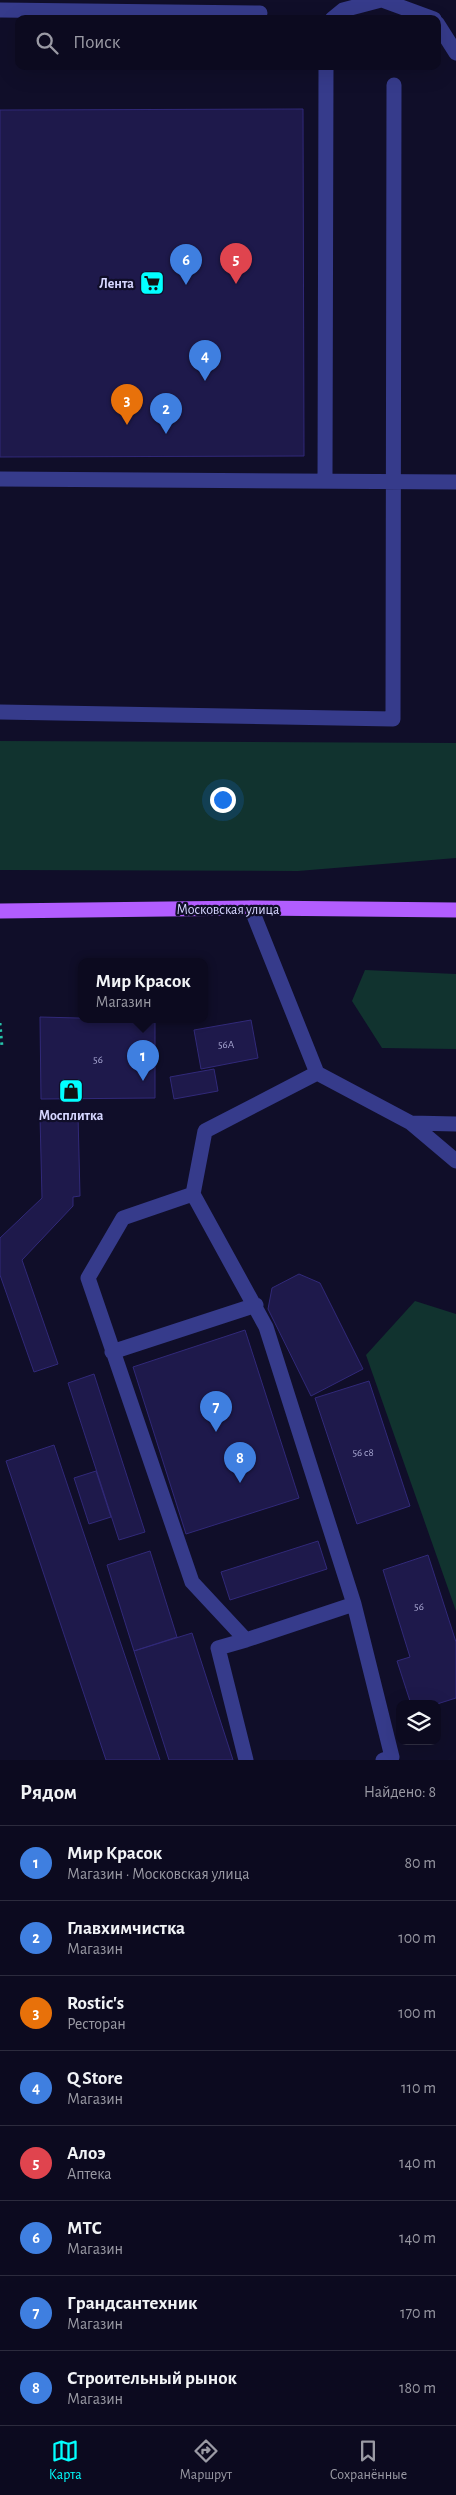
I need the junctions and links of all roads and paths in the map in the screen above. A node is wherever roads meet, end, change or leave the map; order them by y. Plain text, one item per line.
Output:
1 (382, 0) edge
2 (0, 10) edge
3 (260, 13) dead end
4 (337, 15) edge
5 (423, 15) edge
6 (441, 29) edge
7 (456, 53) edge
8 (326, 70) edge
9 (394, 85) dead end
10 (0, 479) edge
11 (325, 481) junction
12 (394, 482) junction
13 (456, 482) edge
14 (0, 712) edge
15 (251, 908) junction
16 (456, 910) edge
17 (0, 911) edge
18 (0, 1023) edge
19 (2, 1047) dead end
20 (317, 1073) junction
21 (412, 1123) junction
22 (456, 1124) edge
23 (456, 1161) edge
24 (193, 1194) junction
25 (256, 1305) junction
26 (112, 1352) junction
27 (354, 1604) junction
28 (246, 1640) junction
29 (246, 1760) edge
30 (383, 1760) edge

1 - 4 lane
1 - 5 lane
2 - 3 lane
6 - 7 lane
8 - 11 lane
9 - 12 lane
10 - 11 lane
11 - 12 lane
12 - 13 lane
12 - 14 lane
15 - 16 main road, Московская улица
15 - 17 main road, Московская улица
15 - 20 lane
18 - 19 path
20 - 21 lane
20 - 24 lane
21 - 22 lane
21 - 23 lane
24 - 25 lane
24 - 26 lane
25 - 26 lane
25 - 27 lane
26 - 28 lane
27 - 28 lane
27 - 30 lane
28 - 29 lane

